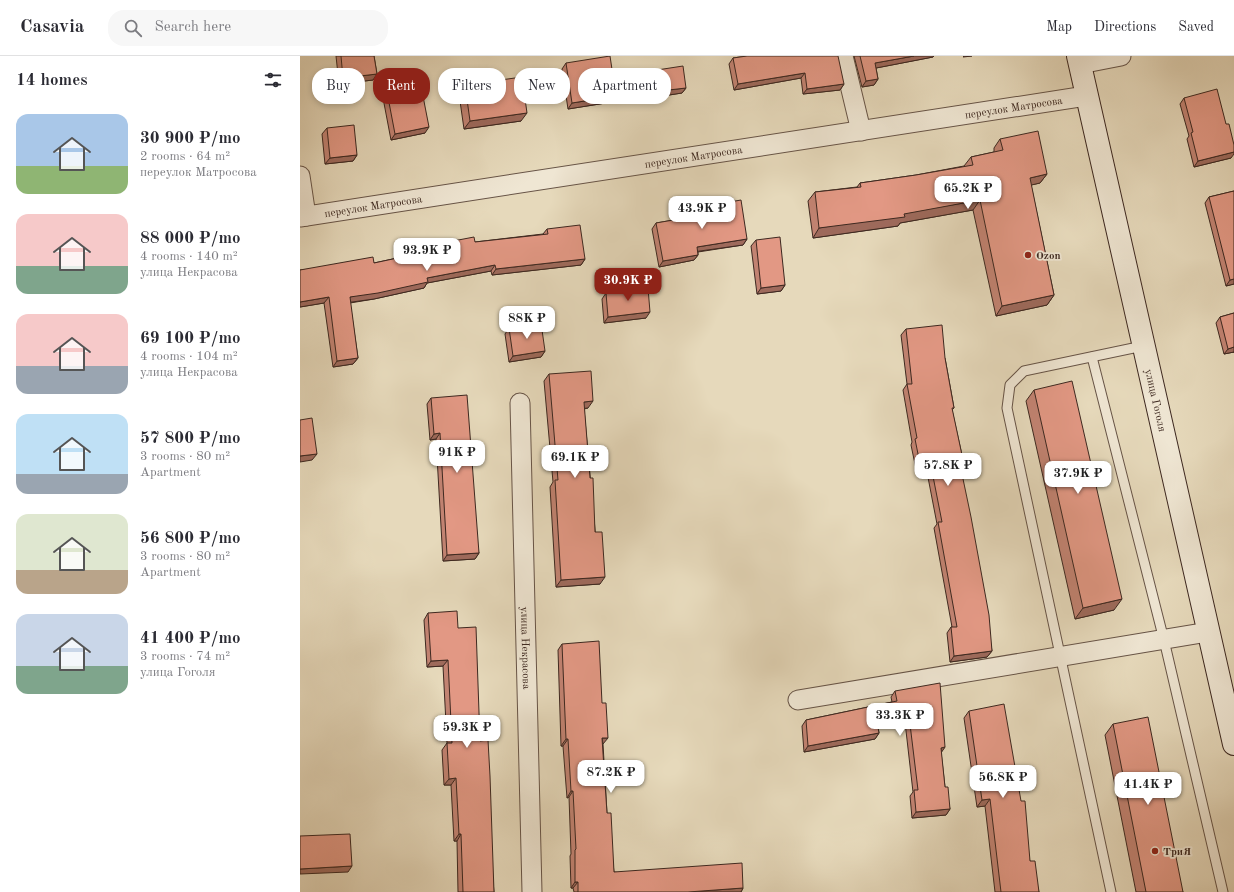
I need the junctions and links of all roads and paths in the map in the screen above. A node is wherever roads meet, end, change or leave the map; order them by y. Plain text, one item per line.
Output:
1 (843, 56) edge
2 (1121, 56) edge
3 (1079, 60) edge
4 (1086, 96) junction
5 (861, 131) junction
6 (300, 176) edge
7 (303, 217) edge
8 (1142, 346) junction
9 (1092, 357) junction
10 (520, 403) dead end
11 (1208, 632) junction
12 (1164, 640) junction
13 (1061, 657) junction
14 (798, 700) dead end
15 (1234, 744) edge
16 (532, 892) edge
17 (1111, 892) edge
18 (1223, 892) edge

1 - 5 street
2 - 3 street
3 - 4 main road, улица Гоголя
4 - 5 street, переулок Матросова
4 - 8 main road, улица Гоголя
5 - 7 street, переулок Матросова
6 - 7 street
8 - 9 lane
8 - 11 main road, улица Гоголя
9 - 12 lane
9 - 13 lane
10 - 16 street, улица Некрасова
11 - 12 street
11 - 15 main road, улица Гоголя
12 - 13 street
12 - 18 lane
13 - 14 street
13 - 17 lane

